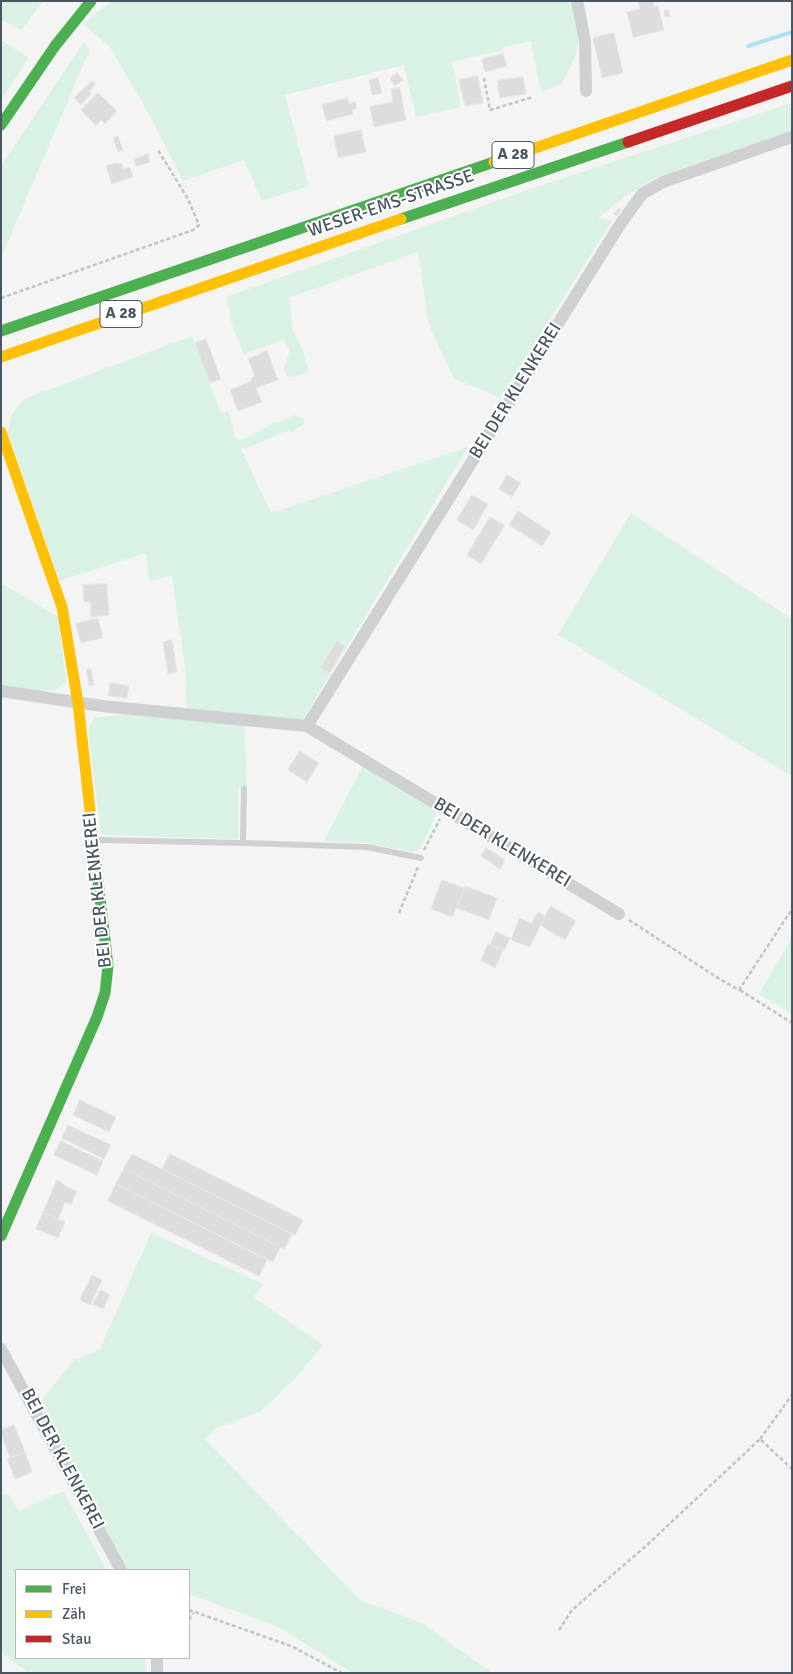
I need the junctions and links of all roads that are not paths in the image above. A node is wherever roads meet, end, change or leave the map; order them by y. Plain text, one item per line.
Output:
1 (91, 1) edge
2 (577, 1) edge
3 (792, 60) edge
4 (792, 86) edge
5 (586, 91) dead end
6 (1, 125) edge
7 (792, 137) edge
8 (1, 331) edge
9 (1, 357) edge
10 (1, 432) edge
11 (1, 691) edge
12 (78, 703) junction
13 (308, 726) junction
14 (244, 789) dead end
15 (93, 840) junction
16 (243, 843) junction
17 (421, 858) dead end
18 (619, 914) road end
19 (1, 1236) edge
20 (1, 1349) edge
21 (120, 1569) edge
22 (157, 1659) edge
23 (157, 1673) edge

1 - 6 main road
2 - 5 street
3 - 8 main road, WESER-EMS-STRASSE / A 28
4 - 9 main road, WESER-EMS-STRASSE / A 28
7 - 13 street, BEI DER KLENKEREI
10 - 12 main road, BEI DER KLENKEREI
11 - 12 street, BEI DER KLENKEREI
12 - 13 street, BEI DER KLENKEREI
12 - 15 main road, BEI DER KLENKEREI
13 - 18 street, BEI DER KLENKEREI
14 - 16 lane
15 - 16 lane
15 - 19 main road, BEI DER KLENKEREI
16 - 17 lane
20 - 21 street, BEI DER KLENKEREI
22 - 23 street

